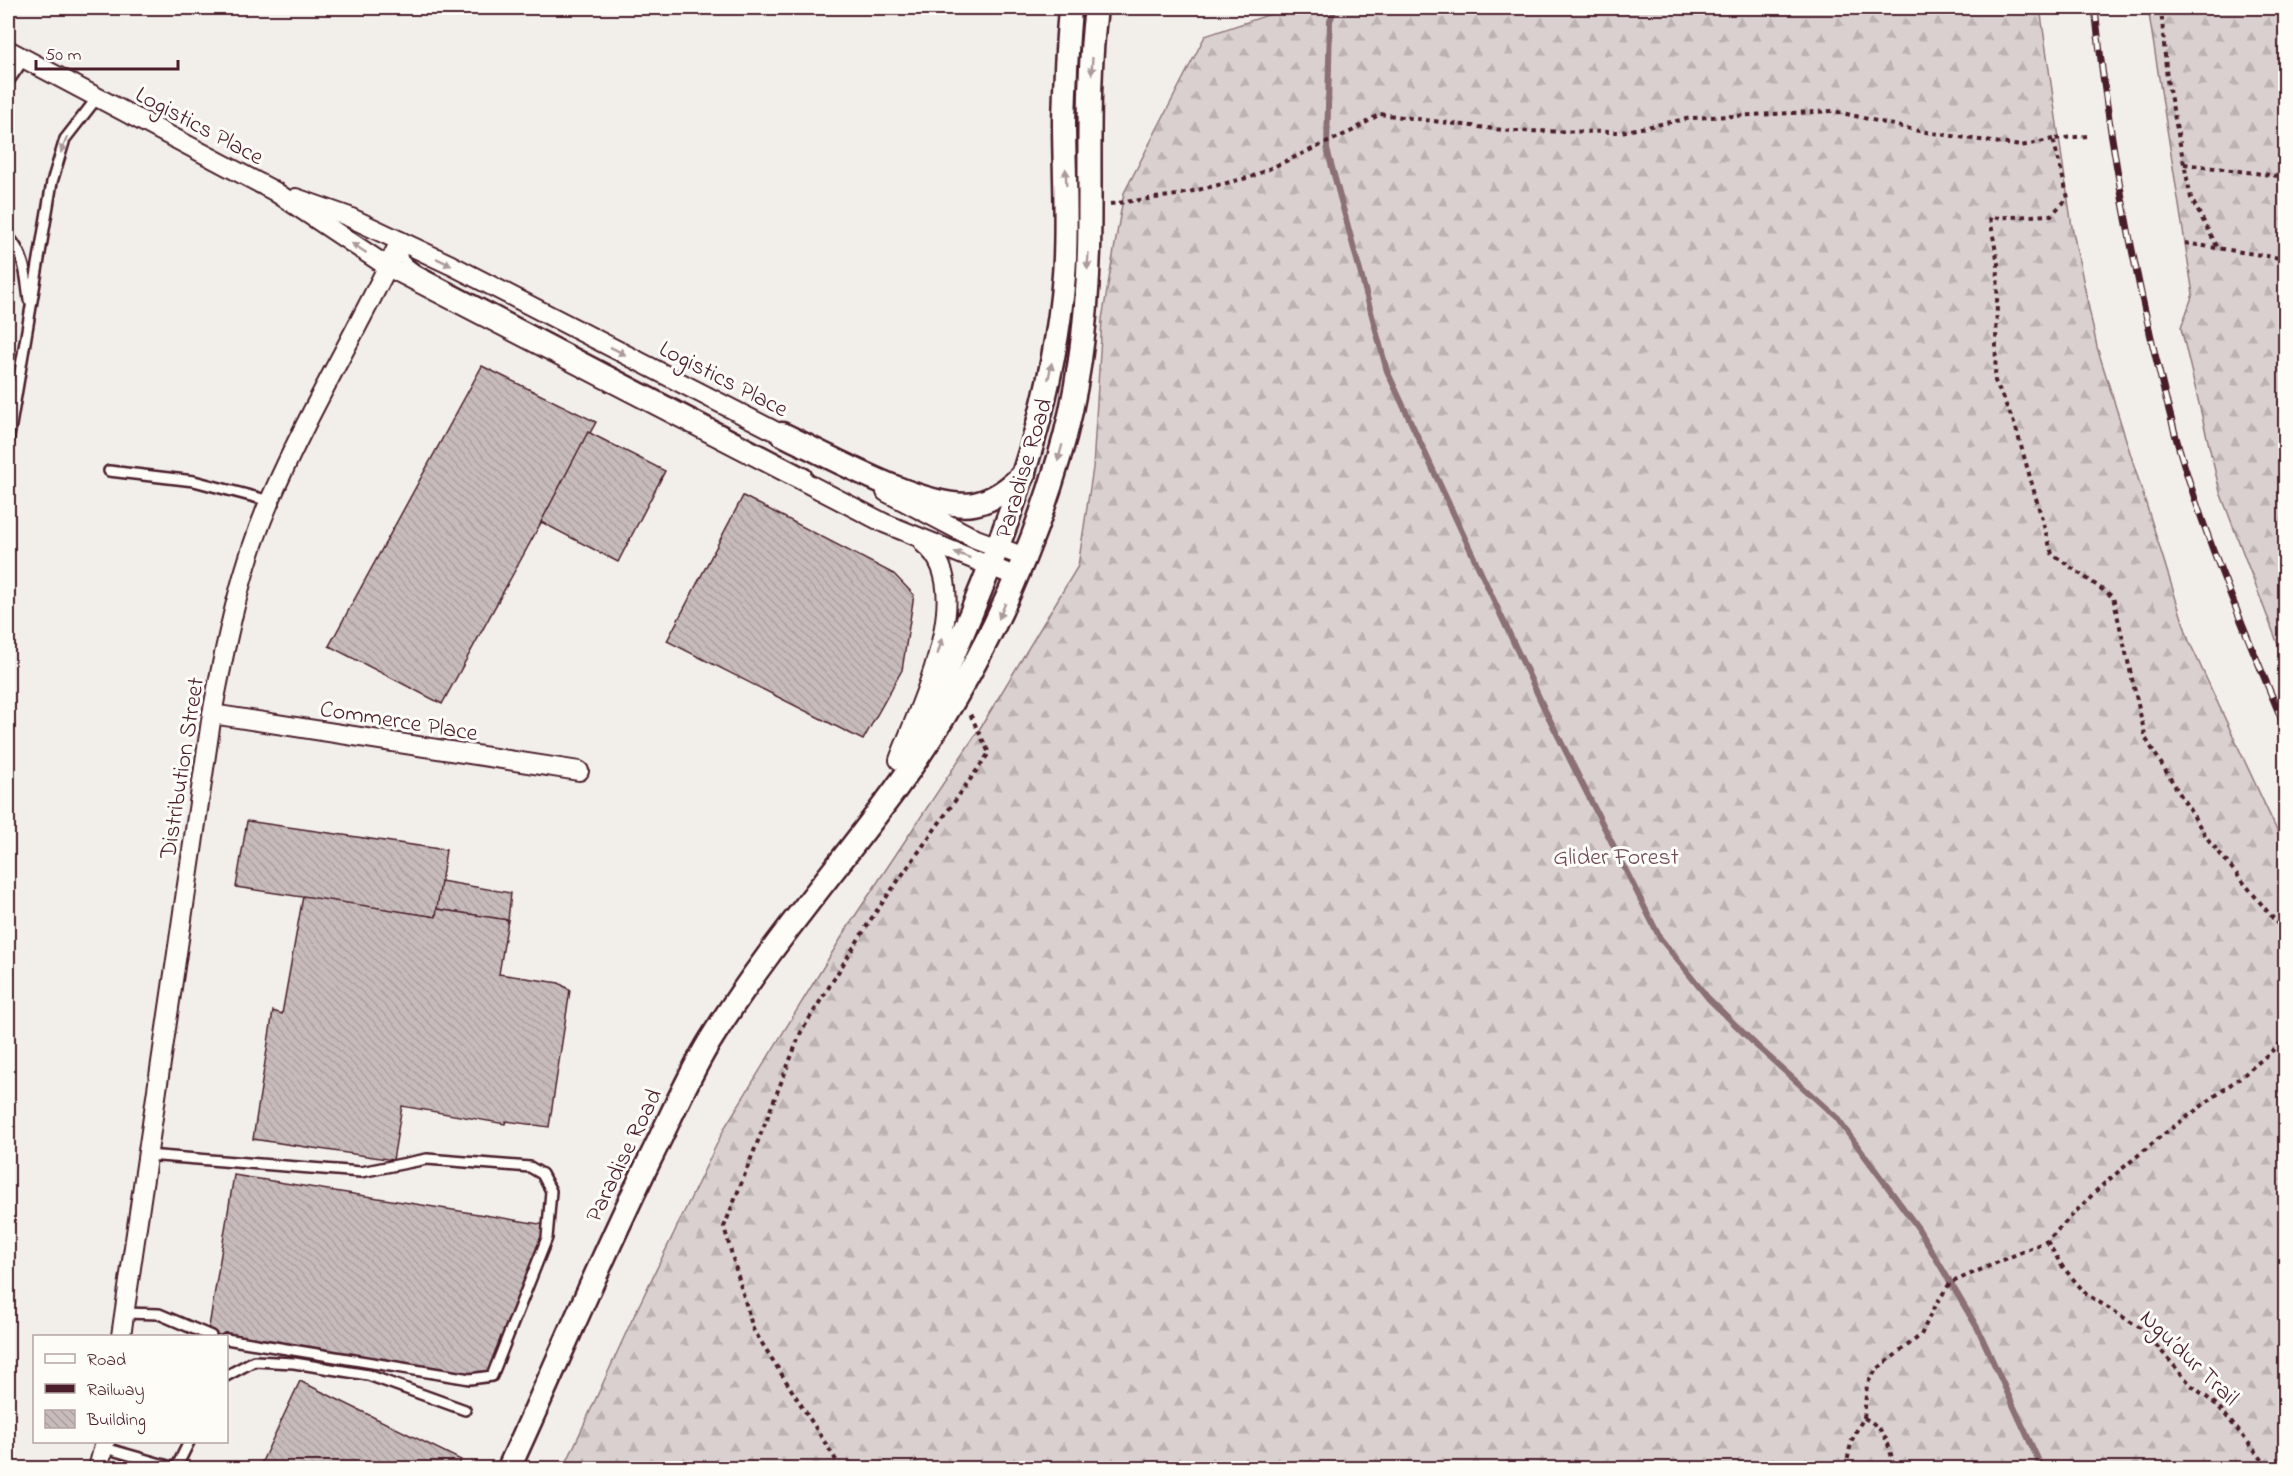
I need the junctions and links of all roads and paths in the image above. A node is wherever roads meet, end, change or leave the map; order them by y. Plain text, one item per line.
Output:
1 (1070, 8) edge
2 (1096, 8) edge
3 (2161, 8) edge
4 (8, 50) edge
5 (24, 59) junction
6 (8, 82) edge
7 (97, 98) junction
8 (2087, 136) dead end
9 (2053, 139) junction
10 (2184, 164) junction
11 (2286, 177) edge
12 (274, 191) junction
13 (1089, 207) junction
14 (8, 236) edge
15 (400, 241) junction
16 (2185, 243) dead end
17 (2218, 248) junction
18 (2286, 259) edge
19 (388, 267) junction
20 (31, 312) junction
21 (782, 434) junction
22 (8, 443) edge
23 (109, 471) dead end
24 (1025, 473) junction
25 (270, 501) junction
26 (850, 505) junction
27 (915, 536) junction
28 (994, 557) junction
29 (1021, 567) junction
30 (959, 691) junction
31 (212, 714) junction
32 (899, 760) junction
33 (579, 771) dead end
34 (821, 884) junction
35 (2286, 934) edge
36 (2286, 1039) edge
37 (147, 1155) junction
38 (2047, 1241) junction
39 (124, 1313) junction
40 (121, 1335) edge
41 (209, 1335) edge
42 (228, 1339) edge
43 (228, 1375) edge
44 (465, 1410) dead end
45 (1864, 1418) junction
46 (188, 1443) edge
47 (105, 1445) edge
48 (98, 1468) edge
49 (175, 1468) edge
50 (509, 1468) edge
51 (841, 1468) edge
52 (1846, 1468) edge
53 (1894, 1468) edge
54 (2269, 1468) edge

24 -> 1 street, Paradise Road
2 -> 13 street, Paradise Road
3 - 10 path
4 - 5 street, Logistics Place
5 - 6 lane
5 - 7 street, Logistics Place
7 - 12 street, Logistics Place
7 -> 20 lane
8 - 9 path
9 - 13 path
9 - 35 path
10 - 11 path
10 - 17 path
12 - 15 street, Logistics Place
19 -> 12 street, Logistics Place
13 -> 29 street, Paradise Road
14 - 20 lane
15 - 19 street, Distribution Street
15 -> 21 street, Logistics Place
15 - 26 lane, Logistics Place
16 - 17 path
17 - 18 path
19 - 25 street, Distribution Street
19 - 26 street, Logistics Place
20 - 22 lane
21 - 24 street, Paradise Road
21 - 28 street, Logistics Place
23 - 25 lane
24 - 28 street, Paradise Road
25 - 31 street, Distribution Street
26 - 27 street, Logistics Place
28 -> 27 street, Logistics Place
32 -> 27 street
28 - 29 street, Logistics Place
28 - 32 street, Paradise Road
29 -> 30 street, Paradise Road
30 - 34 street, Paradise Road
30 - 51 path
31 - 33 street, Commerce Place
31 - 37 street, Distribution Street
32 - 34 street, Paradise Road
34 - 50 street, Paradise Road
36 - 38 path
37 - 39 street, Distribution Street
37 - 42 lane
38 - 45 path
38 - 54 path, Ngu’dur Trail
39 - 40 street, Distribution Street
39 - 41 lane
43 - 44 lane
45 - 52 path
45 - 53 path
46 - 49 lane
47 - 48 street
47 - 49 lane

